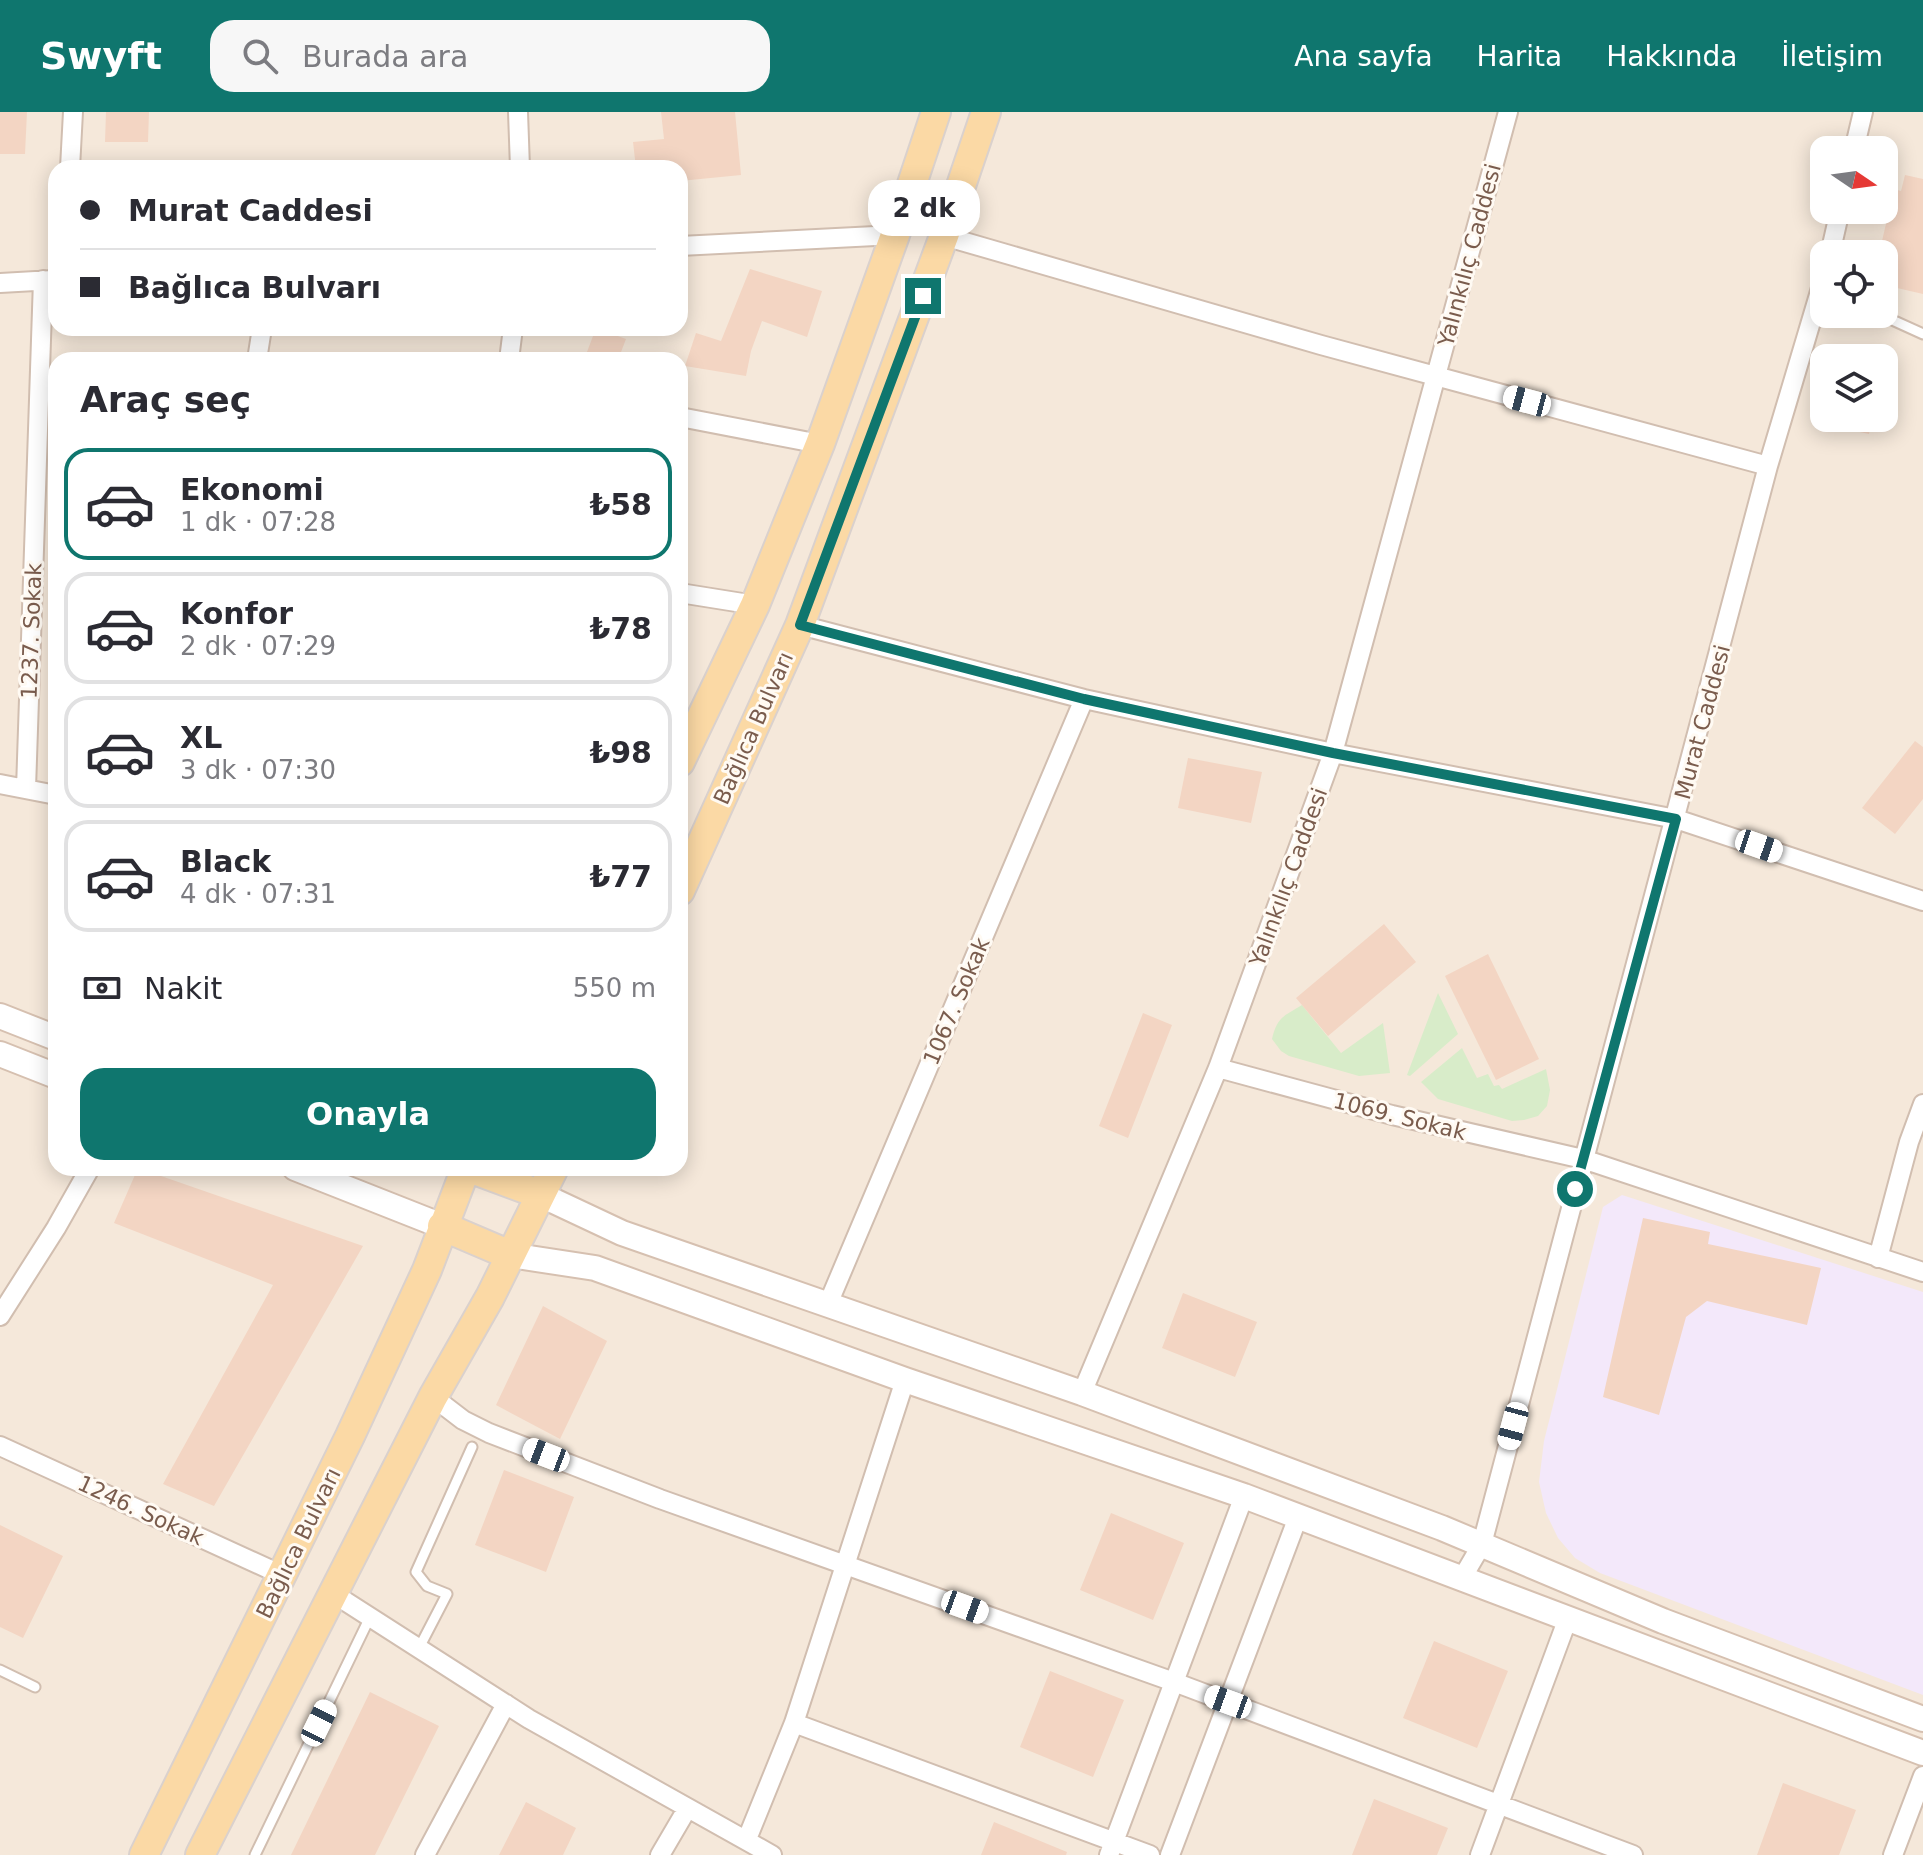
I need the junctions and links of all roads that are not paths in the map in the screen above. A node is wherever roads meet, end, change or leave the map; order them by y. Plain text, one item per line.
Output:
1 (73, 112) edge
2 (518, 112) edge
3 (936, 112) edge
4 (986, 112) edge
5 (1508, 112) edge
6 (1863, 112) edge
7 (1857, 136) edge
8 (70, 160) edge
9 (520, 160) edge
10 (895, 235) junction
11 (944, 236) junction
12 (688, 246) edge
13 (48, 280) edge
14 (0, 283) edge
15 (48, 311) edge
16 (1898, 323) edge
17 (1810, 328) edge
18 (1923, 334) edge
19 (1436, 376) junction
20 (688, 419) edge
21 (820, 444) junction
22 (1768, 466) junction
23 (36, 494) junction
24 (48, 496) edge
25 (688, 594) edge
26 (755, 605) junction
27 (800, 625) junction
28 (1084, 699) junction
29 (688, 745) edge
30 (1333, 753) junction
31 (0, 784) edge
32 (26, 789) junction
33 (48, 793) edge
34 (1676, 819) junction
35 (688, 873) edge
36 (1923, 901) edge
37 (0, 1016) edge
38 (48, 1035) edge
39 (0, 1054) edge
40 (1218, 1068) junction
41 (48, 1073) edge
42 (1923, 1104) edge
43 (1583, 1159) junction
44 (85, 1176) edge
45 (315, 1176) edge
46 (464, 1176) edge
47 (489, 1176) edge
48 (549, 1176) edge
49 (539, 1194) junction
50 (442, 1226) junction
51 (510, 1255) junction
52 (1878, 1258) junction
53 (1923, 1272) edge
54 (828, 1304) junction
55 (0, 1316) edge
56 (905, 1380) junction
57 (1082, 1393) junction
58 (433, 1397) junction
59 (0, 1446) edge
60 (472, 1447) dead end
61 (1244, 1496) junction
62 (1298, 1517) junction
63 (1482, 1544) junction
64 (846, 1564) junction
65 (282, 1575) junction
66 (1461, 1580) junction
67 (334, 1594) junction
68 (370, 1617) junction
69 (1568, 1618) junction
70 (419, 1648) junction
71 (0, 1670) edge
72 (1174, 1682) junction
73 (35, 1687) dead end
74 (1228, 1702) junction
75 (506, 1704) junction
76 (1923, 1719) edge
77 (794, 1723) junction
78 (1923, 1753) edge
79 (1923, 1776) edge
80 (1499, 1804) junction
81 (687, 1809) junction
82 (747, 1839) junction
83 (1112, 1848) edge
84 (144, 1855) edge
85 (200, 1855) edge
86 (255, 1855) edge
87 (425, 1855) edge
88 (660, 1855) edge
89 (772, 1855) edge
90 (1150, 1855) edge
91 (1170, 1855) edge
92 (1480, 1855) edge
93 (1633, 1855) edge
94 (1893, 1855) edge

1 - 8 street
2 - 9 street
3 - 10 main road
4 - 11 main road, Bağlıca Bulvarı
5 - 19 street, Yalınkılıç Caddesi
6 - 7 street
10 - 12 street
10 - 21 main road
11 - 19 street
11 - 27 main road, Bağlıca Bulvarı
13 - 14 street
15 - 23 street, 1237. Sokak
16 - 18 lane
17 - 22 street, Murat Caddesi
19 - 22 street
19 - 30 street, Yalınkılıç Caddesi
20 - 21 street
21 - 26 main road
22 - 34 street, Murat Caddesi
23 - 24 street
23 - 32 street, 1237. Sokak
25 - 26 street
26 - 29 main road
27 - 28 street
27 - 35 main road, Bağlıca Bulvarı
28 - 30 street
28 - 54 street, 1067. Sokak
30 - 34 street
30 - 40 street, Yalınkılıç Caddesi
31 - 32 street
32 - 33 street
34 - 36 street
34 - 43 street, Murat Caddesi
37 - 38 main road
39 - 41 main road
40 - 43 street, 1069. Sokak
40 - 57 street, Yalınkılıç Caddesi
42 - 52 street
43 - 52 street, 1069. Sokak
43 - 63 street, Murat Caddesi
44 - 55 street
45 - 50 main road
46 - 50 main road, Bağlıca Bulvarı
47 - 49 main road
48 - 49 main road
49 - 51 main road
49 - 54 main road
50 - 51 main road
50 - 65 main road, Bağlıca Bulvarı
51 - 56 main road
51 - 58 main road
52 - 53 street, 1069. Sokak
54 - 57 main road
56 - 61 main road
56 - 64 street
57 - 63 main road
58 - 64 street
58 - 67 main road
59 - 65 street, 1246. Sokak
60 - 70 lane
61 - 62 main road
61 - 72 street
62 - 66 main road
62 - 74 street
63 - 66 street, Murat Caddesi
63 - 76 main road
64 - 72 street
64 - 77 street
65 - 84 main road, Bağlıca Bulvarı
66 - 69 main road
67 - 68 street
67 - 85 main road
68 - 70 street
68 - 86 lane
69 - 78 main road
69 - 80 street
70 - 75 street
71 - 73 lane
72 - 74 street
72 - 83 street
74 - 80 street
74 - 91 street
75 - 81 street
75 - 87 street
77 - 82 street
77 - 83 street
79 - 94 street
80 - 92 street
80 - 93 street
81 - 82 street
81 - 88 street
82 - 89 street
83 - 90 street

